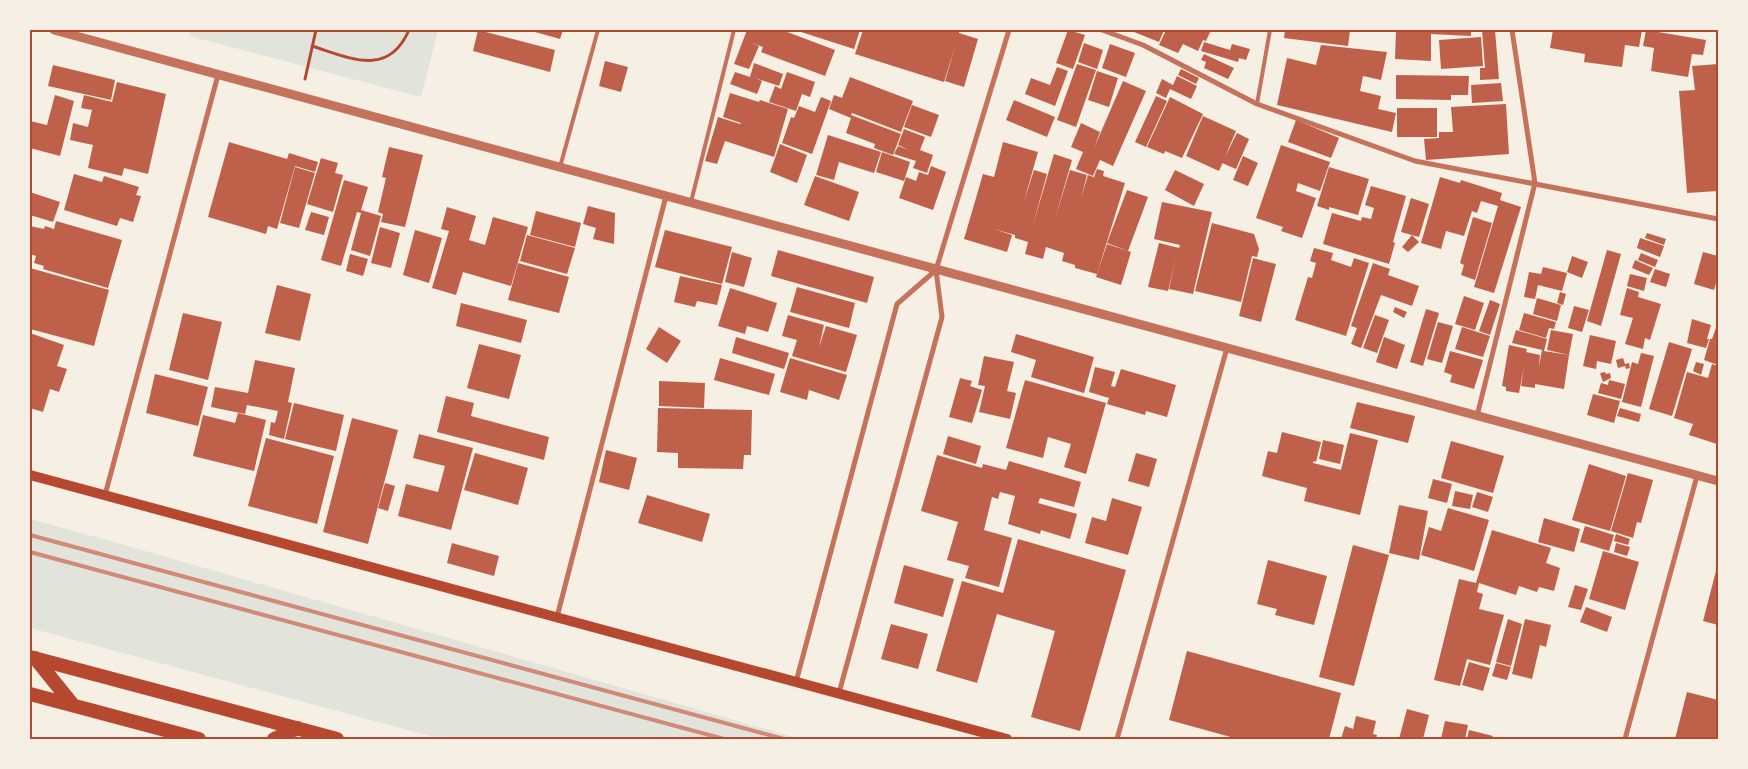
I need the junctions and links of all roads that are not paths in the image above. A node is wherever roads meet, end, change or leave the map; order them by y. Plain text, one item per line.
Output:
1 (54, 30) edge
2 (598, 30) edge
3 (734, 30) edge
4 (1008, 30) edge
5 (1102, 30) edge
6 (1270, 30) edge
7 (1512, 30) edge
8 (218, 75) junction
9 (1257, 104) junction
10 (560, 167) junction
11 (1535, 183) junction
12 (666, 196) junction
13 (691, 203) junction
14 (1718, 219) edge
15 (936, 270) junction
16 (1227, 348) junction
17 (1477, 416) junction
18 (30, 475) edge
19 (1697, 476) junction
20 (1718, 481) edge
21 (105, 495) junction
22 (557, 617) junction
23 (33, 658) edge
24 (796, 682) junction
25 (30, 694) edge
26 (839, 694) junction
27 (73, 705) junction
28 (298, 728) junction
29 (199, 739) edge
30 (274, 739) edge
31 (337, 739) edge
32 (1007, 739) edge
33 (1117, 739) edge
34 (1624, 739) edge

1 - 8 street
2 - 10 lane
3 - 13 lane
4 - 15 street
5 - 9 street
6 - 9 lane
7 - 11 street
8 - 10 street
8 - 21 street
9 - 11 street
10 - 12 street
11 - 14 street
11 - 17 street
12 - 13 street
12 - 22 street
13 - 15 street
15 - 16 street
15 - 24 street
15 - 26 street
16 - 17 street
16 - 33 street
17 - 19 street
18 - 21 main road
19 - 20 street
19 - 34 street
21 - 22 main road
22 - 24 main road
23 - 27 highway
23 - 28 highway
24 - 26 main road
25 - 27 highway
26 - 32 main road
27 - 29 highway
28 - 30 highway
28 - 31 highway

